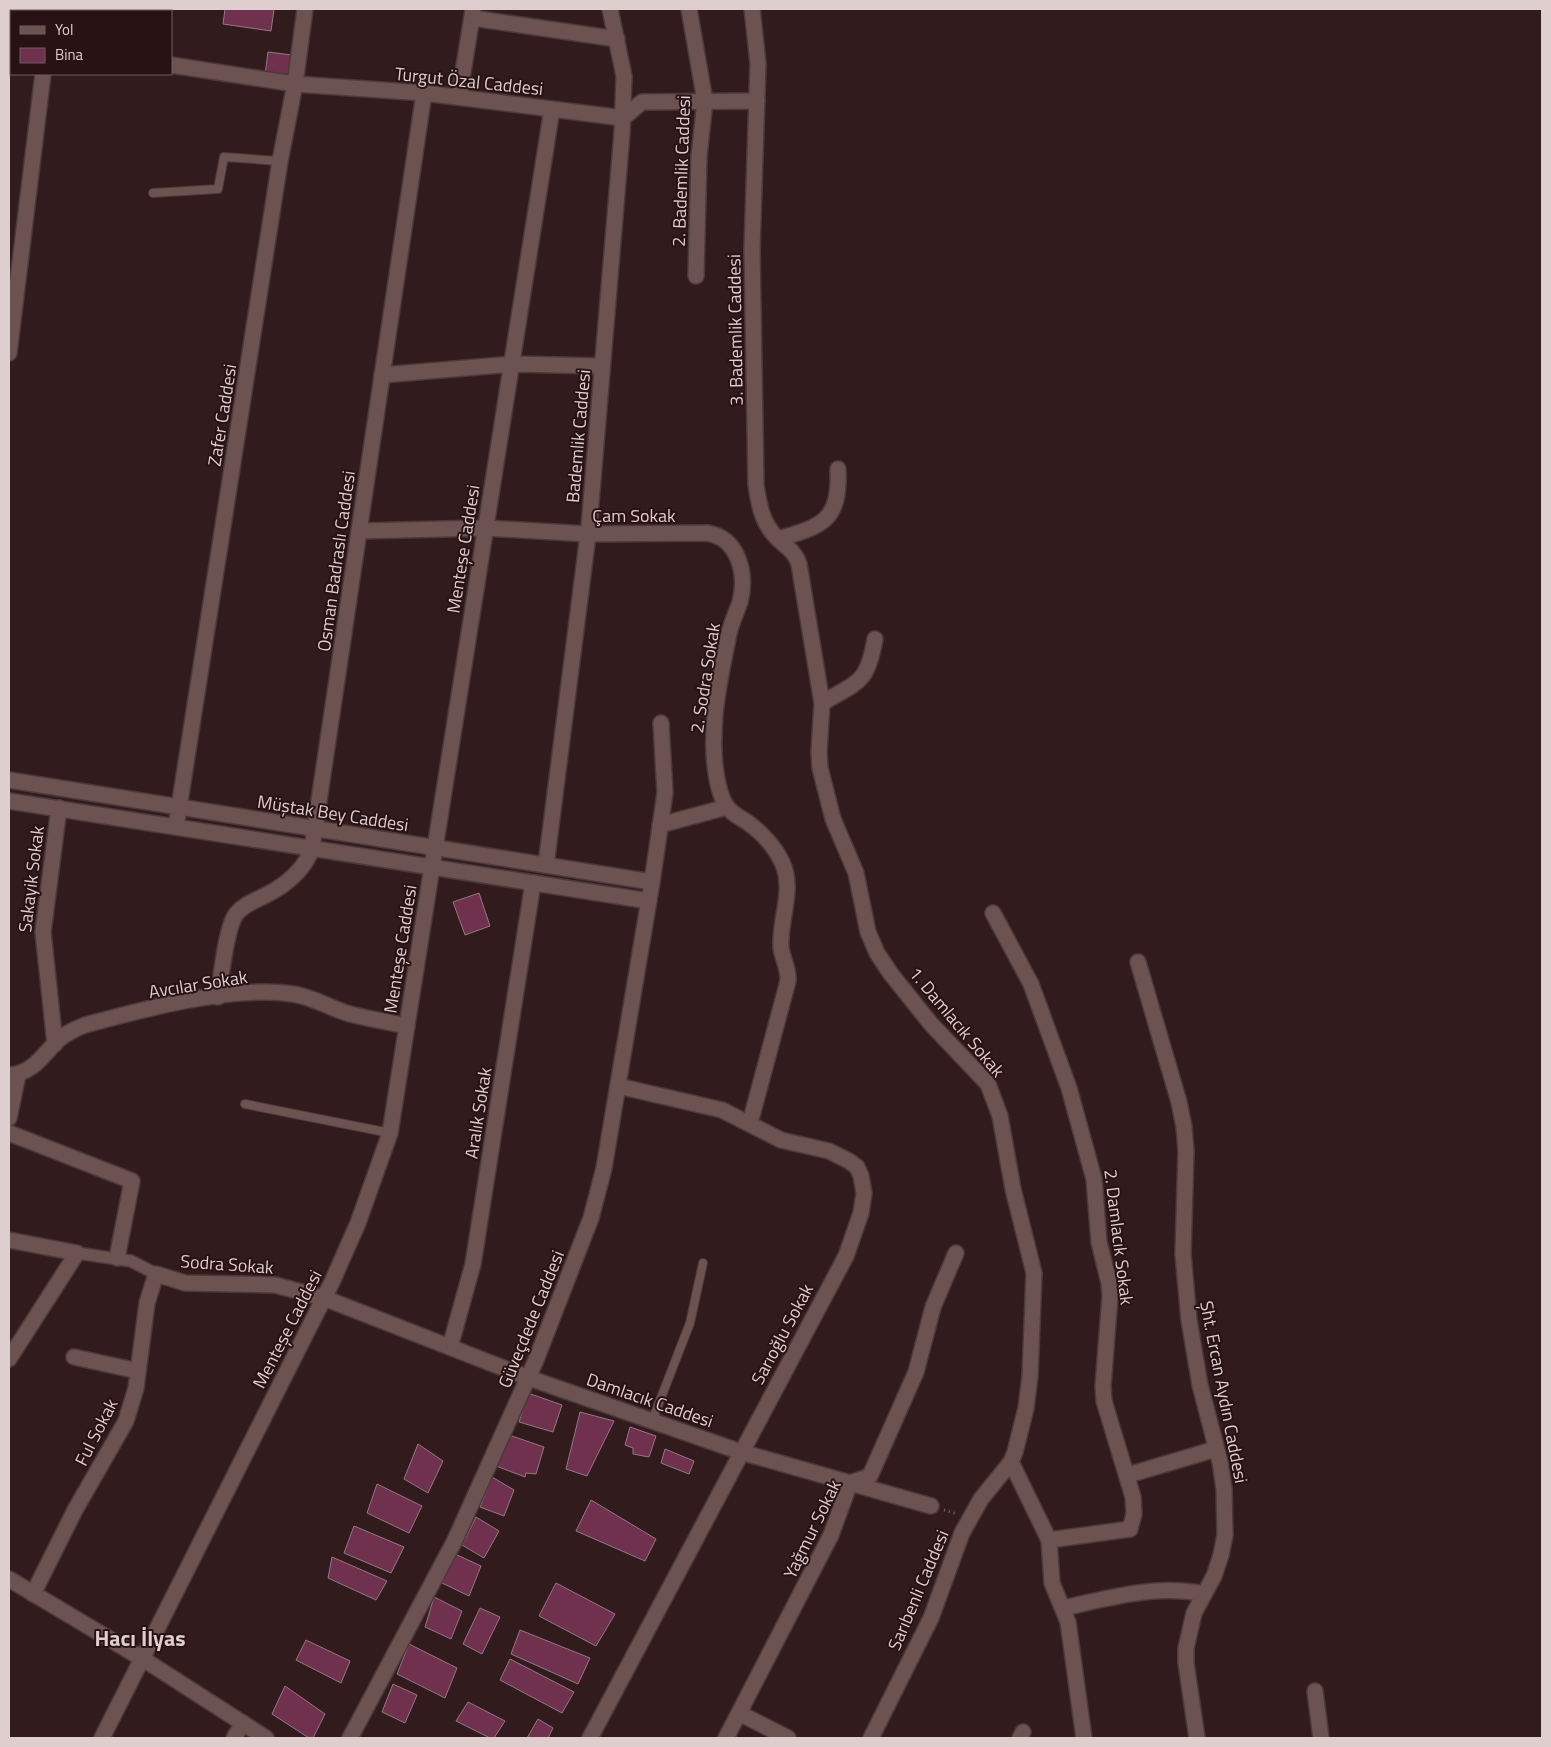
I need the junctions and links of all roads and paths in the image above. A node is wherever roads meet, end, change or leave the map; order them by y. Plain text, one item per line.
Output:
1 (305, 9) edge
2 (610, 9) edge
3 (689, 9) edge
4 (752, 9) edge
5 (473, 14) edge
6 (617, 39) junction
7 (172, 65) edge
8 (43, 75) edge
9 (295, 84) junction
10 (424, 93) junction
11 (459, 97) junction
12 (705, 101) junction
13 (757, 101) junction
14 (552, 109) junction
15 (623, 118) junction
16 (280, 161) junction
17 (153, 193) dead end
18 (696, 276) dead end
19 (9, 354) edge
20 (512, 364) junction
21 (602, 366) junction
22 (382, 375) junction
23 (838, 469) dead end
24 (486, 528) junction
25 (359, 531) junction
26 (699, 533) joint
27 (588, 534) junction
28 (778, 539) junction
29 (875, 639) dead end
30 (822, 703) junction
31 (662, 723) dead end
32 (9, 780) edge
33 (9, 800) edge
34 (727, 807) junction
35 (59, 808) junction
36 (179, 808) junction
37 (660, 825) junction
38 (176, 827) junction
39 (315, 829) junction
40 (312, 848) junction
41 (435, 848) junction
42 (546, 865) junction
43 (432, 867) junction
44 (533, 882) junction
45 (652, 882) junction
46 (649, 901) junction
47 (993, 912) dead end
48 (1138, 962) dead end
49 (218, 997) junction
50 (407, 1026) junction
51 (55, 1044) junction
52 (13, 1075) edge
53 (618, 1086) junction
54 (245, 1104) dead end
55 (9, 1118) edge
56 (750, 1123) junction
57 (9, 1133) edge
58 (390, 1133) junction
59 (9, 1240) edge
60 (77, 1252) junction
61 (956, 1253) dead end
62 (117, 1258) junction
63 (702, 1263) dead end
64 (156, 1274) junction
65 (324, 1298) junction
66 (450, 1347) junction
67 (74, 1357) dead end
68 (9, 1359) edge
69 (138, 1371) junction
70 (529, 1378) junction
71 (652, 1421) junction
72 (1216, 1449) junction
73 (741, 1452) junction
74 (1010, 1462) junction
75 (1128, 1475) junction
76 (850, 1483) junction
77 (931, 1506) joint
78 (971, 1518) junction
79 (1049, 1540) junction
80 (9, 1579) edge
81 (33, 1594) junction
82 (1204, 1594) junction
83 (1063, 1608) junction
84 (143, 1659) junction
85 (1315, 1691) dead end
86 (739, 1713) junction
87 (242, 1723) junction
88 (102, 1738) edge
89 (234, 1738) edge
90 (266, 1738) edge
91 (350, 1738) edge
92 (590, 1738) edge
93 (726, 1738) edge
94 (788, 1738) edge
95 (871, 1738) edge
96 (1084, 1738) edge
97 (1197, 1738) edge
98 (1322, 1738) edge

1 - 9 street, Zafer Caddesi
2 - 6 street, Bademlik Caddesi
3 - 12 street, 2. Bademlik Caddesi
4 - 13 street, 3. Bademlik Caddesi
5 - 6 street
5 - 11 street
6 - 15 street, Bademlik Caddesi
7 - 9 street, Turgut Özal Caddesi
8 - 19 street
9 - 10 street, Turgut Özal Caddesi
9 - 16 street, Zafer Caddesi
10 - 11 street, Turgut Özal Caddesi
10 - 22 street, Osman Badraslı Caddesi
11 - 14 street, Turgut Özal Caddesi
12 - 13 street
12 - 15 street
12 - 18 street, 2. Bademlik Caddesi
13 - 28 street, 3. Bademlik Caddesi
14 - 15 street, Turgut Özal Caddesi
14 - 20 street, Menteşe Caddesi
15 - 21 street, Bademlik Caddesi
16 - 17 lane
16 - 36 street, Zafer Caddesi
20 - 21 street
20 - 22 street
20 - 24 street, Menteşe Caddesi
21 - 27 street, Bademlik Caddesi
22 - 25 street, Osman Badraslı Caddesi
23 - 28 street
24 - 25 street, Çam Sokak
24 - 27 street, Çam Sokak
24 - 41 street, Menteşe Caddesi
25 - 39 street, Osman Badraslı Caddesi
26 - 27 street, Çam Sokak
26 - 34 street, 2. Sodra Sokak
27 - 42 street, Bademlik Caddesi
28 - 30 street, 1. Damlacık Sokak
29 - 30 street
30 - 74 street, 1. Damlacık Sokak
31 - 37 street, Güveçdede Caddesi
32 - 36 street, Müştak Bey Caddesi
33 - 35 street
34 - 37 street
34 - 56 street
35 - 38 street
35 - 51 street, Sakayik Sokak
36 - 38 street, Zafer Caddesi
36 - 39 street, Müştak Bey Caddesi
37 - 45 street, Güveçdede Caddesi
38 - 40 street
39 - 40 street, Osman Badraslı Caddesi
39 - 41 street, Müştak Bey Caddesi
40 - 43 street
40 - 49 street, Osman Badraslı Caddesi
41 - 42 street, Müştak Bey Caddesi
41 - 43 street, Menteşe Caddesi
42 - 45 street, Müştak Bey Caddesi
43 - 44 street
43 - 50 street, Menteşe Caddesi
44 - 46 street
44 - 66 street, Aralık Sokak
45 - 46 street, Güveçdede Caddesi
46 - 53 street, Güveçdede Caddesi
47 - 75 street, 2. Damlacık Sokak
48 - 72 street, Şht. Ercan Aydın Caddesi
49 - 50 street, Avcılar Sokak
49 - 51 street, Avcılar Sokak
50 - 58 street, Menteşe Caddesi
51 - 52 street, Avcılar Sokak
52 - 55 street
53 - 56 street, Sarıoğlu Sokak
53 - 70 street, Güveçdede Caddesi
54 - 58 lane
56 - 73 street, Sarıoğlu Sokak
57 - 62 street
58 - 65 street, Menteşe Caddesi
59 - 60 street
60 - 62 street, Sodra Sokak
60 - 68 street
61 - 76 street, Yağmur Sokak
62 - 64 street, Sodra Sokak
63 - 71 lane
64 - 65 street, Sodra Sokak
64 - 69 street, Ful Sokak
65 - 66 street, Damlacık Caddesi
65 - 84 street, Menteşe Caddesi
66 - 70 street, Damlacık Caddesi
67 - 69 street
69 - 81 street, Ful Sokak
70 - 71 street, Damlacık Caddesi
70 - 91 street, Güveçdede Caddesi
71 - 73 street, Damlacık Caddesi
72 - 75 street
72 - 82 street, Şht. Ercan Aydın Caddesi
73 - 76 street, Damlacık Caddesi
73 - 92 street, Sarıoğlu Sokak
74 - 78 street, Sarıbenli Caddesi
74 - 79 street
75 - 79 street, 2. Damlacık Sokak
76 - 77 street, Damlacık Caddesi
76 - 86 street, Yağmur Sokak
77 - 78 path
78 - 95 street, Sarıbenli Caddesi
79 - 83 street
80 - 81 street
81 - 84 street
82 - 83 street
82 - 97 street, Şht. Ercan Aydın Caddesi
83 - 96 street
84 - 87 street
84 - 88 street, Menteşe Caddesi
85 - 98 street
86 - 93 street, Yağmur Sokak
86 - 94 street
87 - 89 street
87 - 90 street

